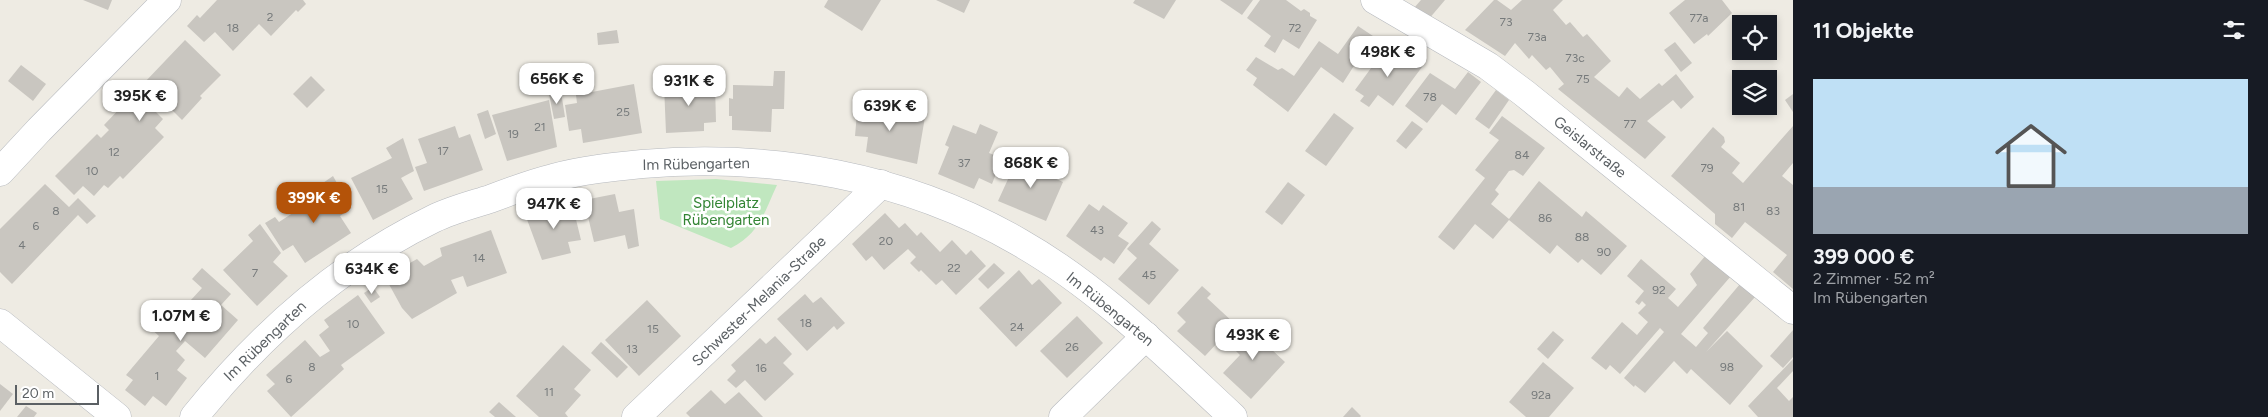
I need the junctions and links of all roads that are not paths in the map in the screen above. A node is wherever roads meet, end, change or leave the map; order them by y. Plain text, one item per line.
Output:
1 (167, 0) edge
2 (1375, 0) edge
3 (0, 172) edge
4 (881, 184) junction
5 (1793, 310) edge
6 (0, 323) edge
7 (1146, 336) junction
8 (117, 417) edge
9 (194, 417) edge
10 (636, 417) edge
11 (1063, 417) edge
12 (1233, 417) edge

1 - 3 street
2 - 5 street, Geislarstraße
4 - 7 street, Im Rübengarten
4 - 9 street, Im Rübengarten
4 - 10 street, Schwester-Melania-Straße
6 - 8 street
7 - 11 street
7 - 12 street, Im Rübengarten

